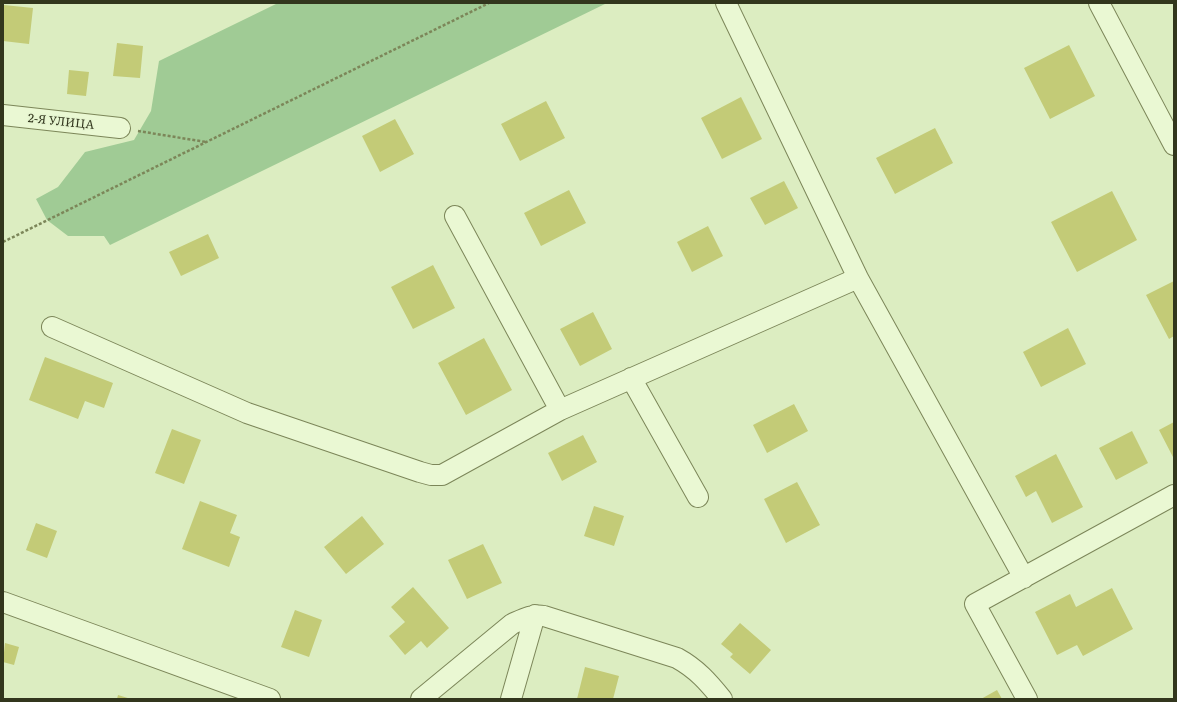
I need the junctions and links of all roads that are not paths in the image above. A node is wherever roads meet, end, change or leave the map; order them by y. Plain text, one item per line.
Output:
1 (726, 3) edge
2 (1099, 3) edge
3 (3, 115) edge
4 (120, 128) road end
5 (1174, 145) edge
6 (455, 216) dead end
7 (858, 278) junction
8 (52, 327) dead end
9 (631, 378) junction
10 (560, 410) junction
11 (1174, 496) edge
12 (698, 497) dead end
13 (1024, 578) junction
14 (3, 602) edge
15 (535, 615) junction
16 (240, 694) edge
17 (270, 699) edge
18 (421, 699) edge
19 (511, 699) edge
20 (722, 699) edge
21 (1027, 699) edge

1 - 7 street
2 - 5 street
3 - 4 street, 2-Я УЛИЦА
6 - 10 street
7 - 9 street
7 - 13 street
8 - 10 street
9 - 10 street
9 - 12 street
11 - 13 street
13 - 21 street
14 - 16 street
15 - 18 street
15 - 19 street
15 - 20 street
16 - 17 street

